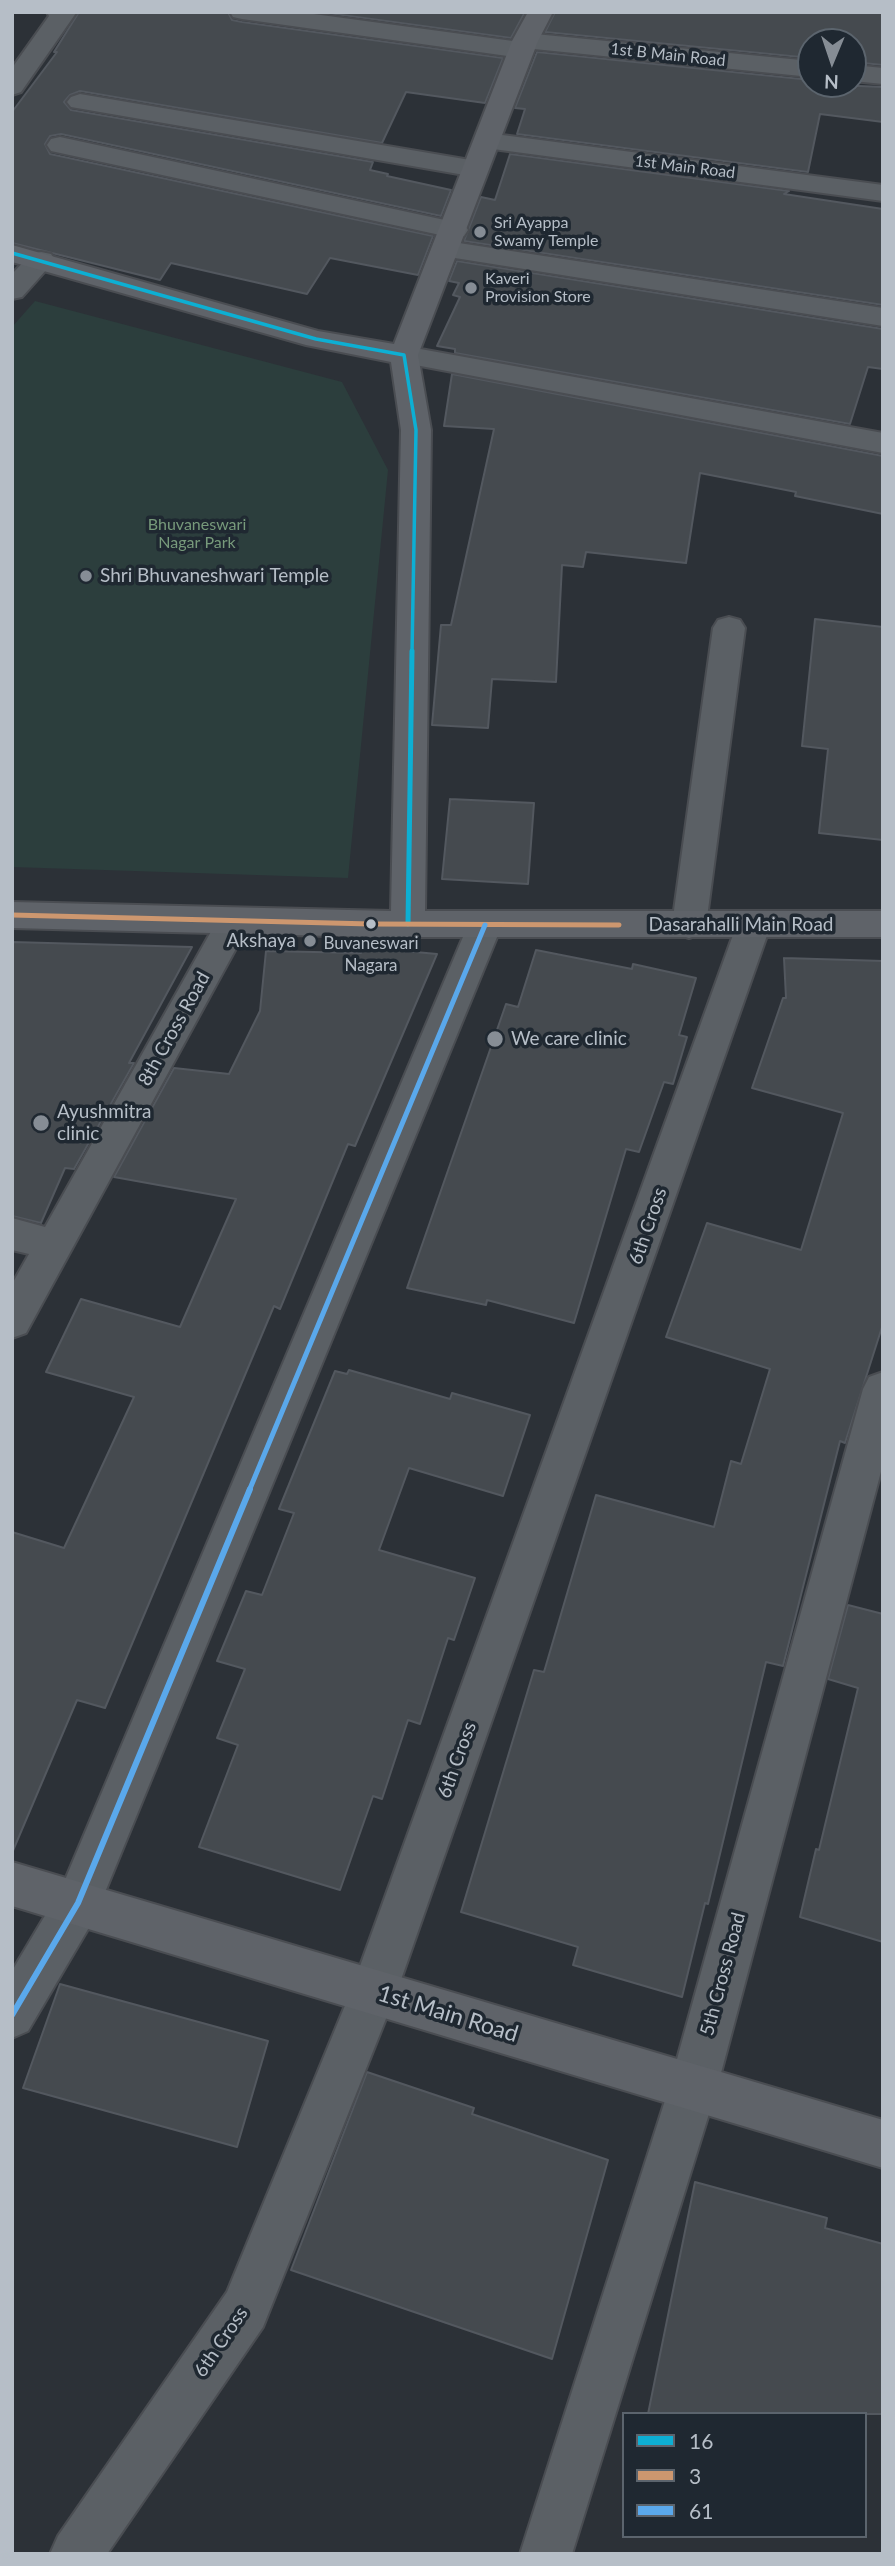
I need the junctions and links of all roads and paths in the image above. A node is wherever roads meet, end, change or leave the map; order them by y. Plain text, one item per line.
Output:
1 (59, 12) edge
2 (242, 12) edge
3 (541, 12) edge
4 (524, 46) junction
5 (797, 68) edge
6 (12, 87) edge
7 (80, 102) dead end
8 (487, 141) junction
9 (60, 145) dead end
10 (476, 169) junction
11 (883, 193) edge
12 (450, 240) junction
13 (27, 256) edge
14 (12, 291) edge
15 (883, 317) edge
16 (404, 355) junction
17 (883, 443) edge
18 (729, 628) dead end
19 (12, 915) edge
20 (234, 921) junction
21 (408, 924) junction
22 (883, 924) edge
23 (485, 925) junction
24 (689, 925) junction
25 (754, 925) junction
26 (12, 1234) edge
27 (54, 1245) junction
28 (12, 1321) edge
29 (883, 1389) edge
30 (12, 1884) edge
31 (78, 1903) junction
32 (374, 1992) junction
33 (12, 2015) edge
34 (693, 2088) junction
35 (883, 2144) edge
36 (76, 2554) edge
37 (547, 2554) edge

1 - 6 street
2 - 4 street, 1st B Main Road
3 - 4 street
4 - 5 street, 1st B Main Road
4 - 8 street
7 - 10 street
8 - 10 street
8 - 11 street, 1st Main Road
9 - 12 street
10 - 12 street
12 - 15 street
12 - 16 street
13 - 14 street
13 - 16 street
16 - 17 street
16 - 21 street
18 - 24 street
19 - 20 street, Dasarahalli Main Road
20 - 21 street, Dasarahalli Main Road
20 - 27 street, 8th Cross Road
21 - 23 street, Dasarahalli Main Road
22 - 25 street, Dasarahalli Main Road
23 - 24 street, Dasarahalli Main Road
23 - 31 street
24 - 25 street, Dasarahalli Main Road
25 - 32 street, 6th Cross
26 - 27 street
27 - 28 street, 8th Cross Road
29 - 34 street, 5th Cross Road
30 - 31 street, 1st Main Road
31 - 32 street, 1st Main Road
31 - 33 street
32 - 34 street, 1st Main Road
32 - 36 street, 6th Cross
34 - 35 street, 1st Main Road
34 - 37 street, 5th Cross Road

